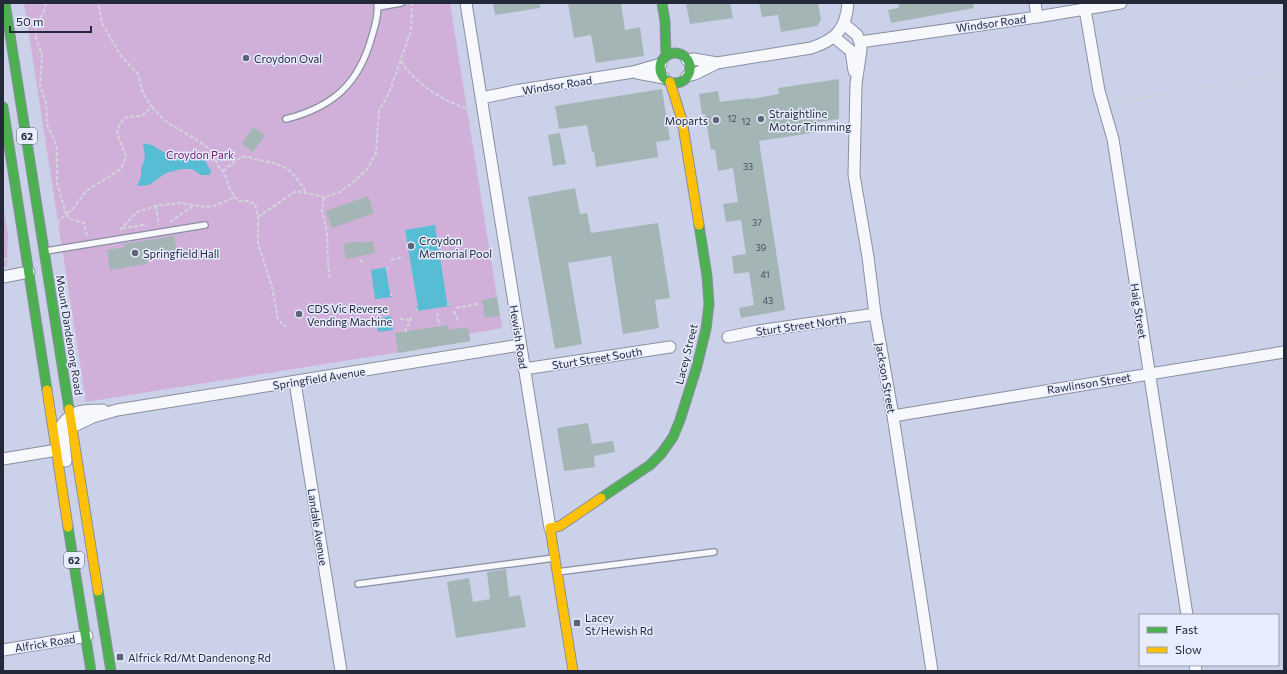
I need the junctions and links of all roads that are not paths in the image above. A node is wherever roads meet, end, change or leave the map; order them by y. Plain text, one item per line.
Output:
1 (5, 3) edge
2 (401, 3) edge
3 (466, 3) edge
4 (662, 3) edge
5 (848, 3) edge
6 (1036, 3) edge
7 (1121, 3) edge
8 (377, 5) edge
9 (1085, 9) junction
10 (1038, 17) junction
11 (665, 21) junction
12 (844, 24) junction
13 (834, 37) junction
14 (860, 42) junction
15 (684, 57) junction
16 (663, 60) junction
17 (717, 62) junction
18 (633, 72) junction
19 (686, 78) junction
20 (667, 80) junction
21 (856, 84) junction
22 (481, 98) junction
23 (3, 107) edge
24 (286, 119) dead end
25 (682, 120) junction
26 (5, 126) edge
27 (205, 225) dead end
28 (45, 251) junction
29 (48, 269) junction
30 (29, 272) junction
31 (3, 277) edge
32 (875, 314) junction
33 (728, 337) dead end
34 (520, 345) junction
35 (670, 347) dead end
36 (1284, 352) edge
37 (524, 369) junction
38 (1149, 374) junction
39 (295, 382) junction
40 (118, 410) junction
41 (71, 414) junction
42 (893, 416) junction
43 (72, 427) junction
44 (57, 450) junction
45 (3, 459) edge
46 (67, 514) junction
47 (550, 528) junction
48 (714, 552) dead end
49 (554, 558) junction
50 (557, 572) junction
51 (358, 584) dead end
52 (1187, 614) edge
53 (105, 634) junction
54 (86, 636) junction
55 (3, 650) edge
56 (91, 671) edge
57 (111, 671) edge
58 (341, 671) edge
59 (573, 671) edge
60 (932, 671) edge

1 - 28 main road, Mount Dandenong Road / 62
2 - 8 lane
3 - 22 street, Hewish Road
4 - 11 main road
5 - 12 street
6 - 10 street
7 - 9 street, Windsor Road
8 - 24 lane
9 - 10 street, Windsor Road
9 - 38 street, Haig Street
10 - 14 street, Windsor Road
11 - 15 main road
11 - 16 main road
12 - 13 street
12 - 14 street
13 - 17 street
13 - 21 street
14 - 21 street
15 - 16 main road
15 - 17 street
15 - 19 main road
16 - 18 street, Windsor Road
16 - 20 main road
17 - 19 street
18 - 20 street, Windsor Road
18 - 22 street, Windsor Road
19 - 20 main road
19 - 25 main road, Lacey Street
20 - 25 main road, Lacey Street
21 - 32 street, Jackson Street
22 - 34 street, Hewish Road
23 - 26 main road, 62
25 - 47 main road, Lacey Street
26 - 30 main road, 62
27 - 28 lane
28 - 29 main road, Mount Dandenong Road / 62
29 - 30 main road
29 - 41 main road, Mount Dandenong Road / 62
30 - 31 street
30 - 44 main road, 62
32 - 33 street, Sturt Street North
32 - 42 street, Jackson Street
34 - 37 street, Hewish Road
34 - 39 street, Springfield Avenue
35 - 37 street, Sturt Street South
36 - 38 street, Rawlinson Street
37 - 47 street, Hewish Road
38 - 42 street, Rawlinson Street
38 - 52 street, Haig Street
39 - 40 street, Springfield Avenue
39 - 58 street, Landale Avenue
40 - 41 street, Springfield Avenue
40 - 43 street, Springfield Avenue
41 - 43 main road, Mount Dandenong Road / 62
41 - 46 street
42 - 60 street, Jackson Street
43 - 53 main road, Mount Dandenong Road / 62
44 - 45 street
44 - 46 main road, 62
46 - 54 main road, 62
47 - 49 main road, Hewish Road
48 - 50 lane
49 - 50 main road, Hewish Road
49 - 51 lane
50 - 59 main road, Hewish Road
53 - 54 main road
53 - 57 main road, Mount Dandenong Road / 62
54 - 55 street, Alfrick Road
54 - 56 main road, 62

